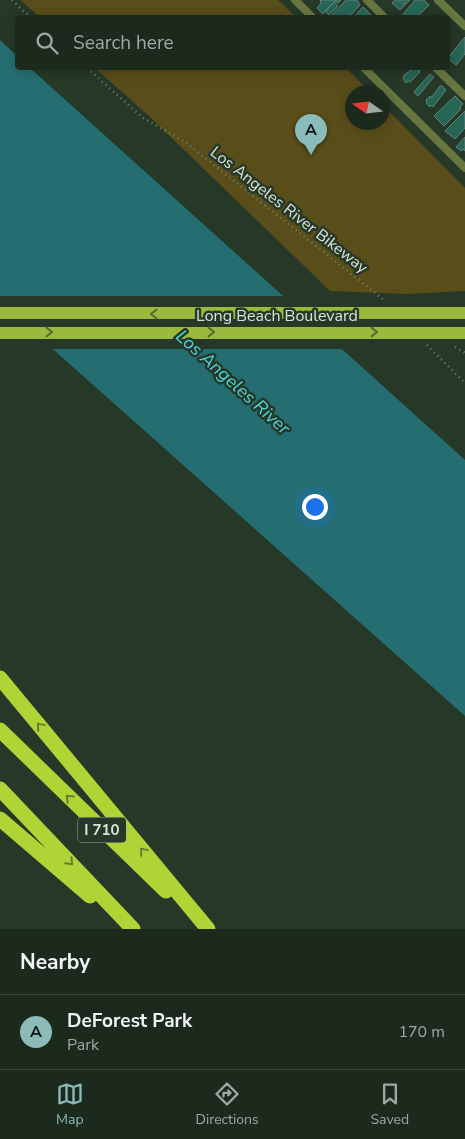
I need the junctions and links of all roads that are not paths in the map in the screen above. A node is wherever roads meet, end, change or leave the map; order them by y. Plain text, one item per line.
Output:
1 (295, 0) edge
2 (367, 0) edge
3 (438, 0) edge
4 (310, 15) edge
5 (382, 15) edge
6 (465, 26) edge
7 (366, 70) edge
8 (438, 70) edge
9 (465, 96) edge
10 (465, 168) edge
11 (0, 313) edge
12 (465, 313) edge
13 (465, 332) edge
14 (0, 333) edge
15 (0, 678) edge
16 (0, 730) edge
17 (0, 789) edge
18 (0, 819) edge
19 (129, 929) edge
20 (133, 929) edge
21 (206, 929) edge

1 - 4 lane
2 - 5 lane
3 - 6 lane
7 - 10 lane
8 - 9 lane
12 -> 11 main road, Long Beach Boulevard, bridge
14 -> 13 main road, Long Beach Boulevard, bridge
21 -> 15 highway
21 -> 16 highway, I 710
17 -> 20 highway, I 710
18 - 19 highway

